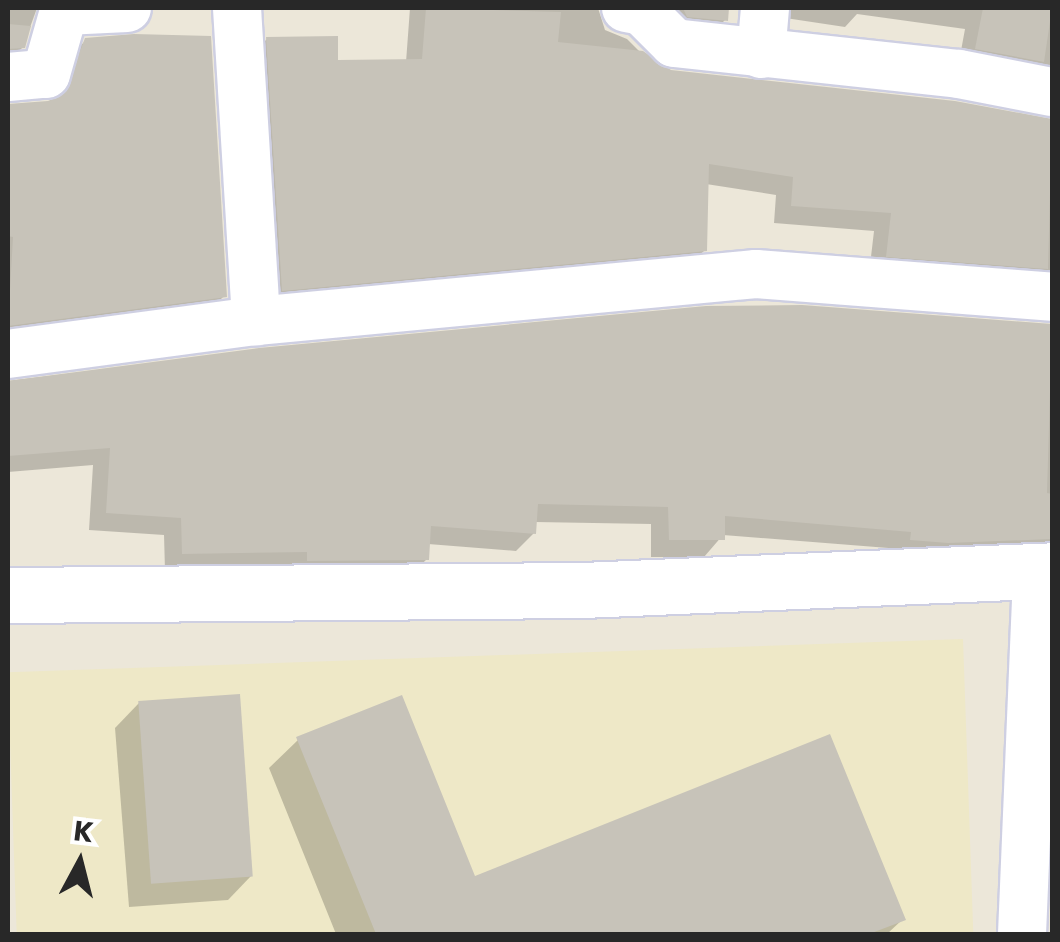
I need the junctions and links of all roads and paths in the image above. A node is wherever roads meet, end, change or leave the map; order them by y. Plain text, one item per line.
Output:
1 (127, 8) edge
2 (237, 8) edge
3 (626, 8) edge
4 (763, 30) edge
5 (8, 77) edge
6 (1052, 92) edge
7 (1052, 297) edge
8 (256, 321) junction
9 (8, 354) edge
10 (1045, 570) edge
11 (8, 595) edge
12 (1022, 934) edge

1 - 5 street
2 - 8 street
3 - 4 street
4 - 6 street
7 - 8 street
8 - 9 street
10 - 11 street
10 - 12 street

